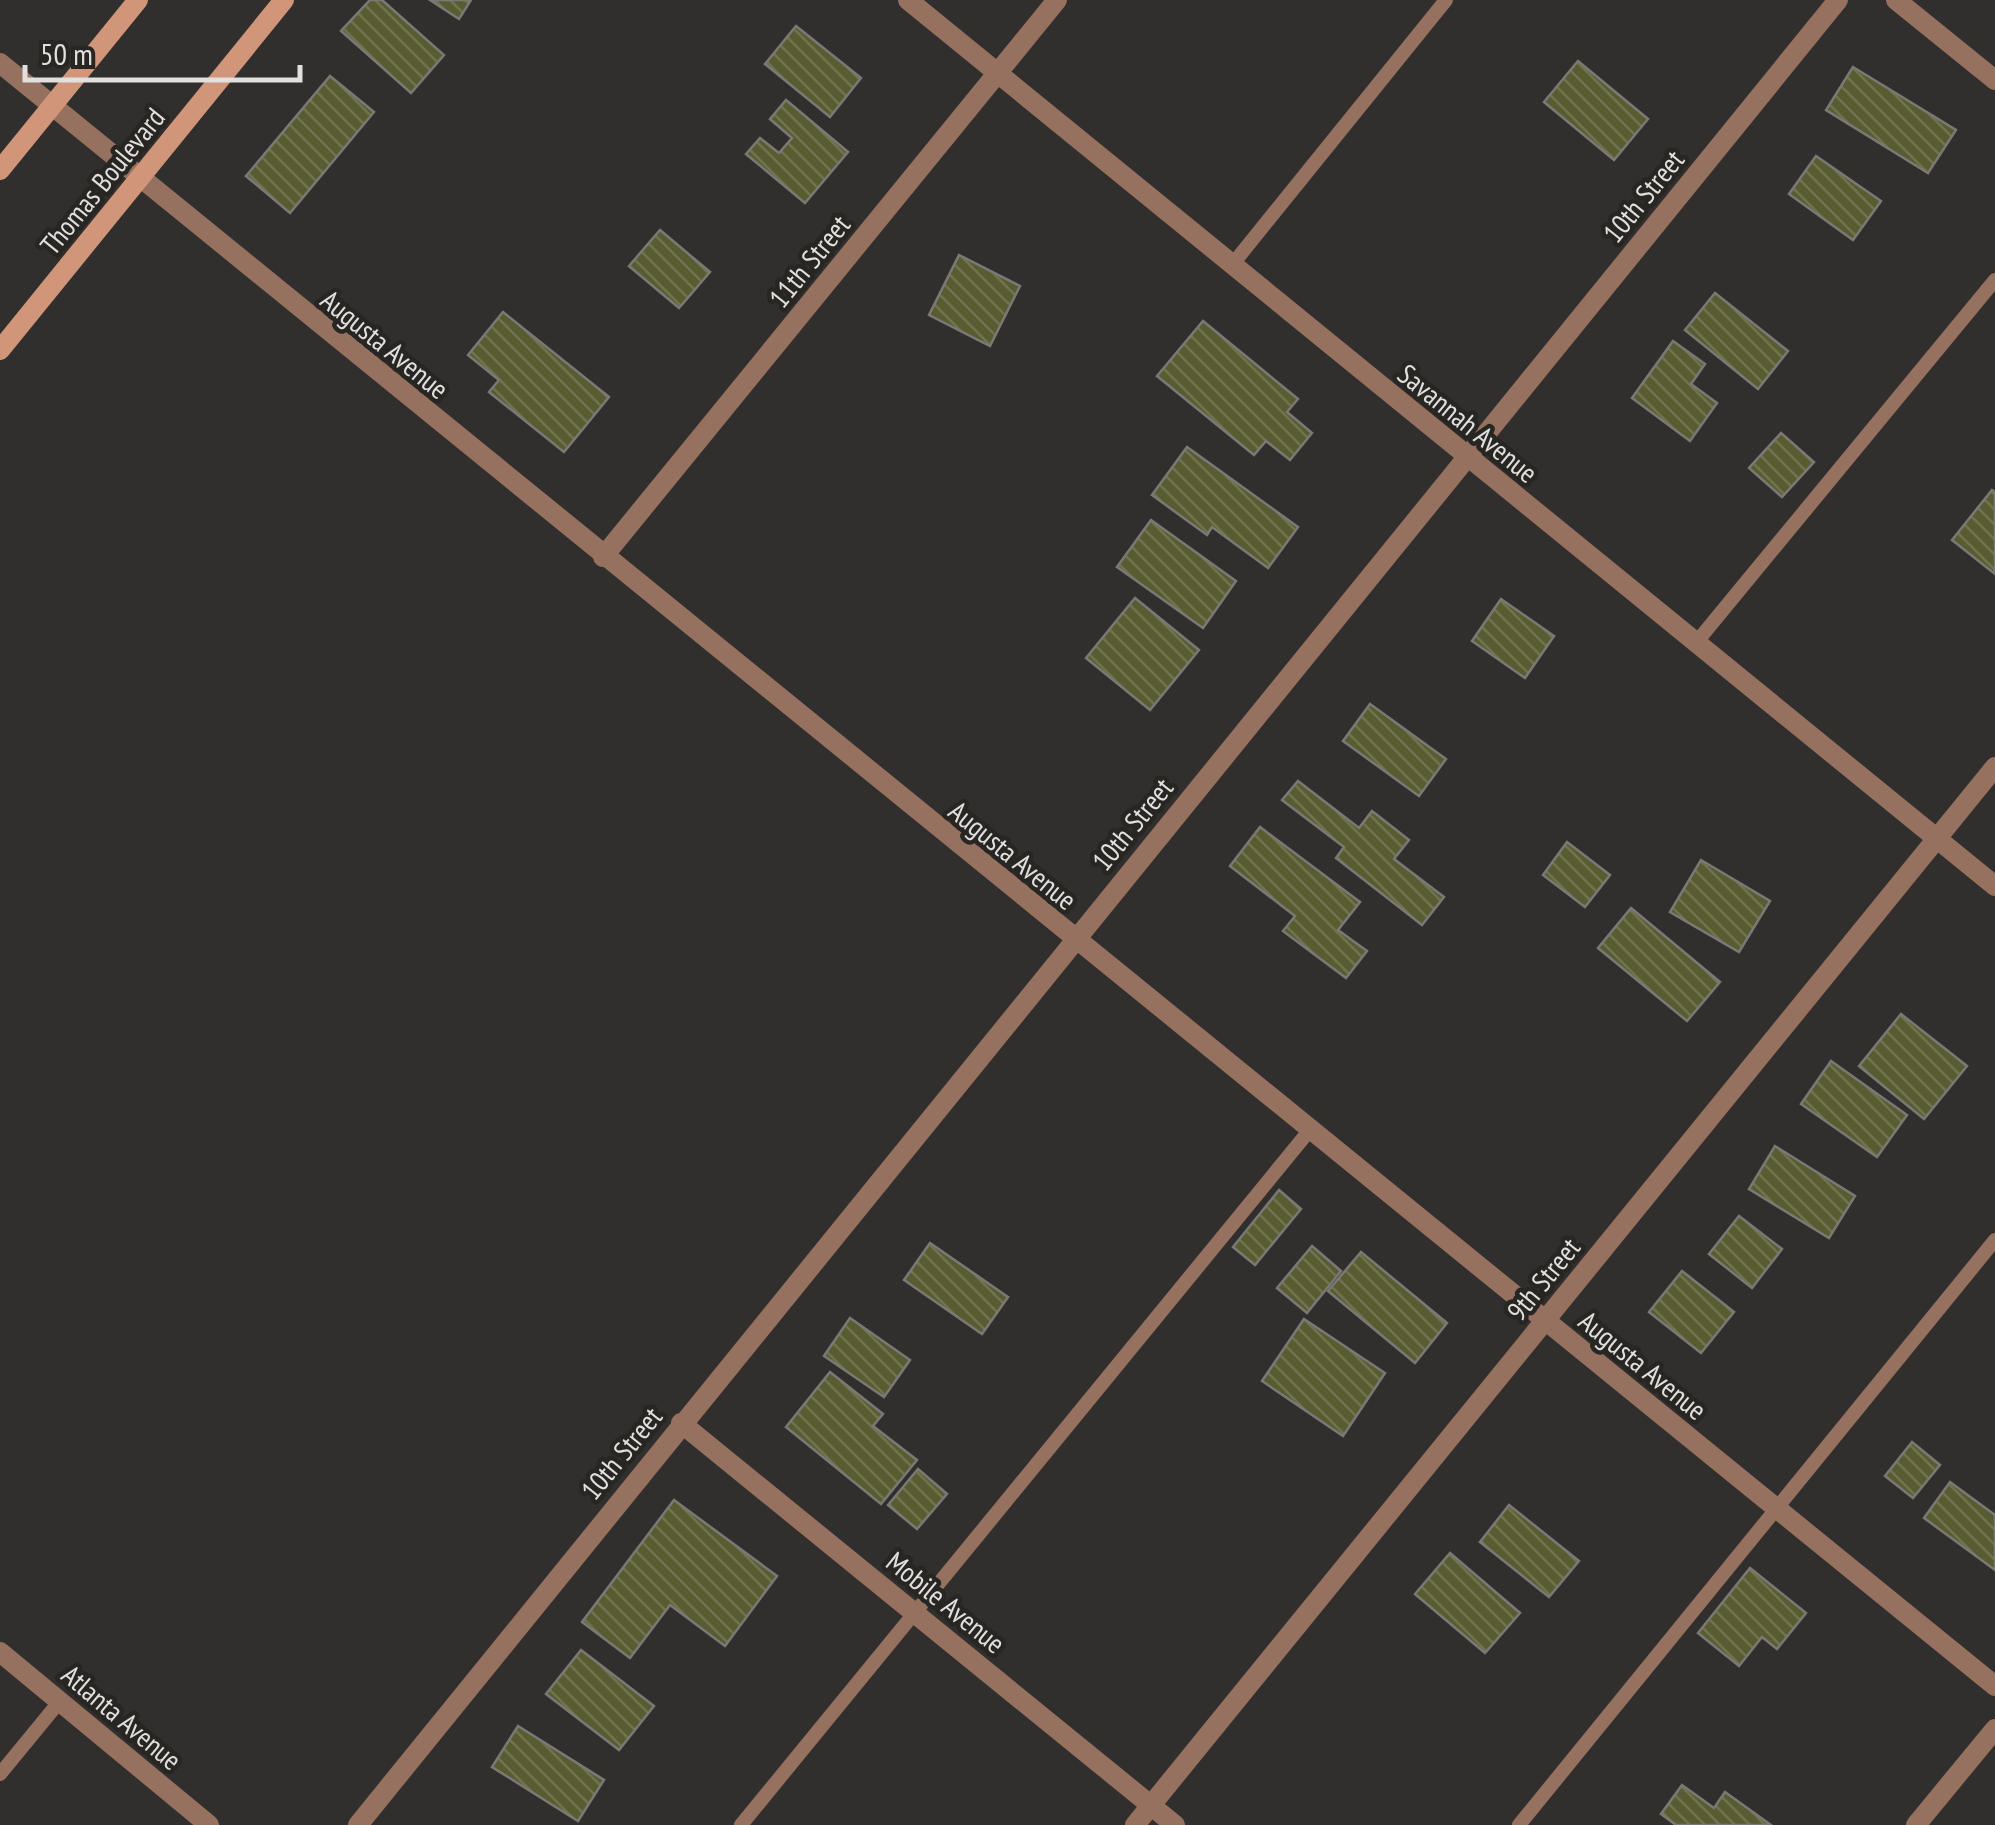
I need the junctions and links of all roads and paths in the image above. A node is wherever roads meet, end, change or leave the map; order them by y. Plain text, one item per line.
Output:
1 (138, 0) edge
2 (284, 0) edge
3 (908, 0) edge
4 (1057, 0) edge
5 (1446, 0) edge
6 (1838, 0) edge
7 (1896, 0) edge
8 (0, 63) edge
9 (998, 73) junction
10 (1995, 80) edge
11 (52, 106) junction
12 (0, 170) edge
13 (139, 179) junction
14 (1232, 265) junction
15 (1995, 280) edge
16 (0, 350) edge
17 (1466, 457) junction
18 (603, 558) junction
19 (1696, 644) junction
20 (1995, 768) edge
21 (1937, 840) junction
22 (1995, 886) edge
23 (1073, 940) junction
24 (1310, 1130) junction
25 (1995, 1240) edge
26 (1544, 1321) junction
27 (681, 1423) junction
28 (1776, 1507) junction
29 (914, 1611) junction
30 (0, 1652) edge
31 (1995, 1686) edge
32 (60, 1700) junction
33 (1995, 1728) edge
34 (0, 1774) edge
35 (1151, 1805) junction
36 (209, 1825) edge
37 (358, 1825) edge
38 (741, 1825) edge
39 (1135, 1825) edge
40 (1175, 1825) edge
41 (1519, 1825) edge
42 (1916, 1825) edge

1 - 11 main road
2 - 13 main road, Thomas Boulevard
3 - 9 street, Savannah Avenue
4 - 9 street, 11th Street
5 - 14 lane
6 - 17 street, 10th Street
7 - 10 street
8 - 11 street, Augusta Avenue
9 - 14 street, Savannah Avenue
9 - 18 street, 11th Street
11 - 12 main road
11 - 13 street, Augusta Avenue
13 - 16 main road, Thomas Boulevard
13 - 18 street, Augusta Avenue
14 - 17 street, Savannah Avenue
15 - 19 lane
17 - 19 street, Savannah Avenue
17 - 23 street, 10th Street
18 - 23 street, Augusta Avenue
19 - 21 street, Savannah Avenue
20 - 21 street, 9th Street
21 - 22 street, Savannah Avenue
21 - 26 street, 9th Street
23 - 24 street, Augusta Avenue
23 - 27 street, 10th Street
24 - 26 street, Augusta Avenue
24 - 29 lane
25 - 28 lane
26 - 28 street, Augusta Avenue
26 - 35 street, 9th Street
27 - 29 street, Mobile Avenue
27 - 37 street, 10th Street
28 - 31 street, Augusta Avenue
28 - 41 lane
29 - 35 street, Mobile Avenue
29 - 38 lane
30 - 32 street, Atlanta Avenue
32 - 34 lane
32 - 36 street, Atlanta Avenue
33 - 42 street
35 - 39 street, 9th Street
35 - 40 street, Mobile Avenue

